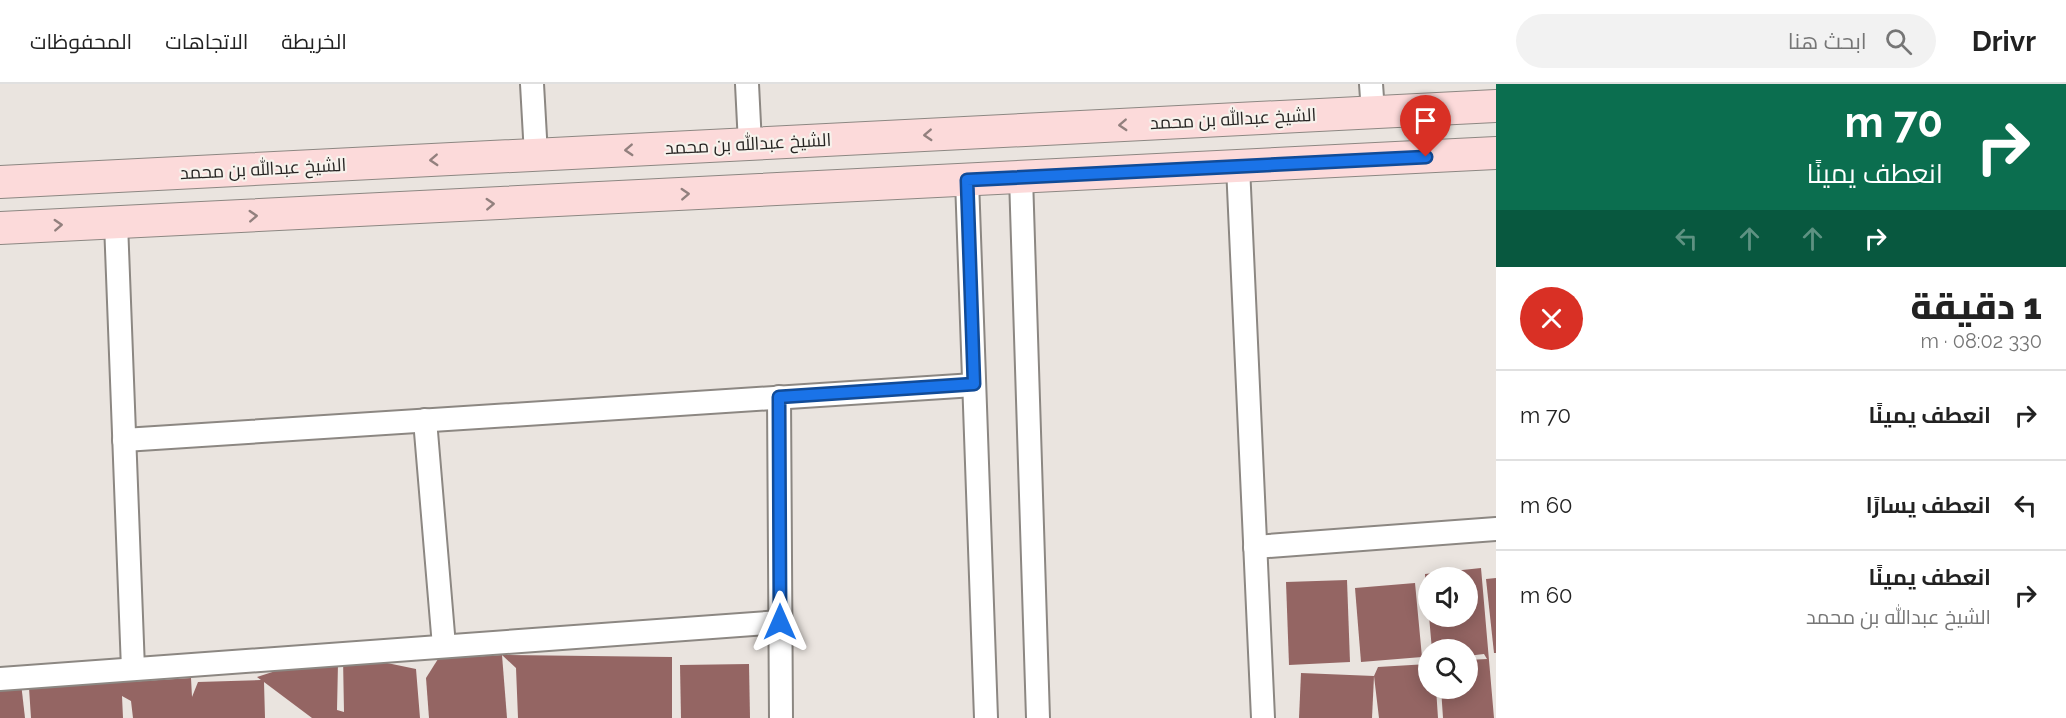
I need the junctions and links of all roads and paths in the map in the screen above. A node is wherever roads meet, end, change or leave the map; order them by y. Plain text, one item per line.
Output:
1 (532, 84) edge
2 (747, 84) edge
3 (1372, 98) edge
4 (1496, 106) edge
5 (750, 144) junction
6 (1496, 153) edge
7 (536, 155) junction
8 (1238, 166) junction
9 (1021, 177) junction
10 (967, 180) junction
11 (0, 182) edge
12 (116, 223) junction
13 (0, 228) edge
14 (974, 384) junction
15 (779, 397) junction
16 (425, 420) junction
17 (124, 440) junction
18 (1496, 529) edge
19 (1255, 547) junction
20 (780, 622) junction
21 (444, 646) junction
22 (133, 669) junction
23 (0, 679) edge
24 (781, 718) edge
25 (986, 718) edge
26 (1038, 718) edge
27 (1263, 718) edge

1 - 7 street
2 - 5 street
3 - 4 main road, الشيخ عبدالله بن محمد
3 -> 5 main road, الشيخ عبدالله بن محمد
5 -> 7 main road, الشيخ عبدالله بن محمد
6 - 8 main road
7 -> 11 main road, الشيخ عبدالله بن محمد
8 - 9 main road
8 - 19 street
9 - 10 main road
9 - 26 street
12 -> 10 main road
10 - 14 street
13 -> 12 main road
12 - 17 street
14 - 15 street
14 - 25 street
15 - 16 street
15 - 20 street
16 - 17 street
16 - 21 street
17 - 22 street
18 - 19 street
19 - 27 street
20 - 21 street
20 - 24 street
21 - 22 street
22 - 23 street

